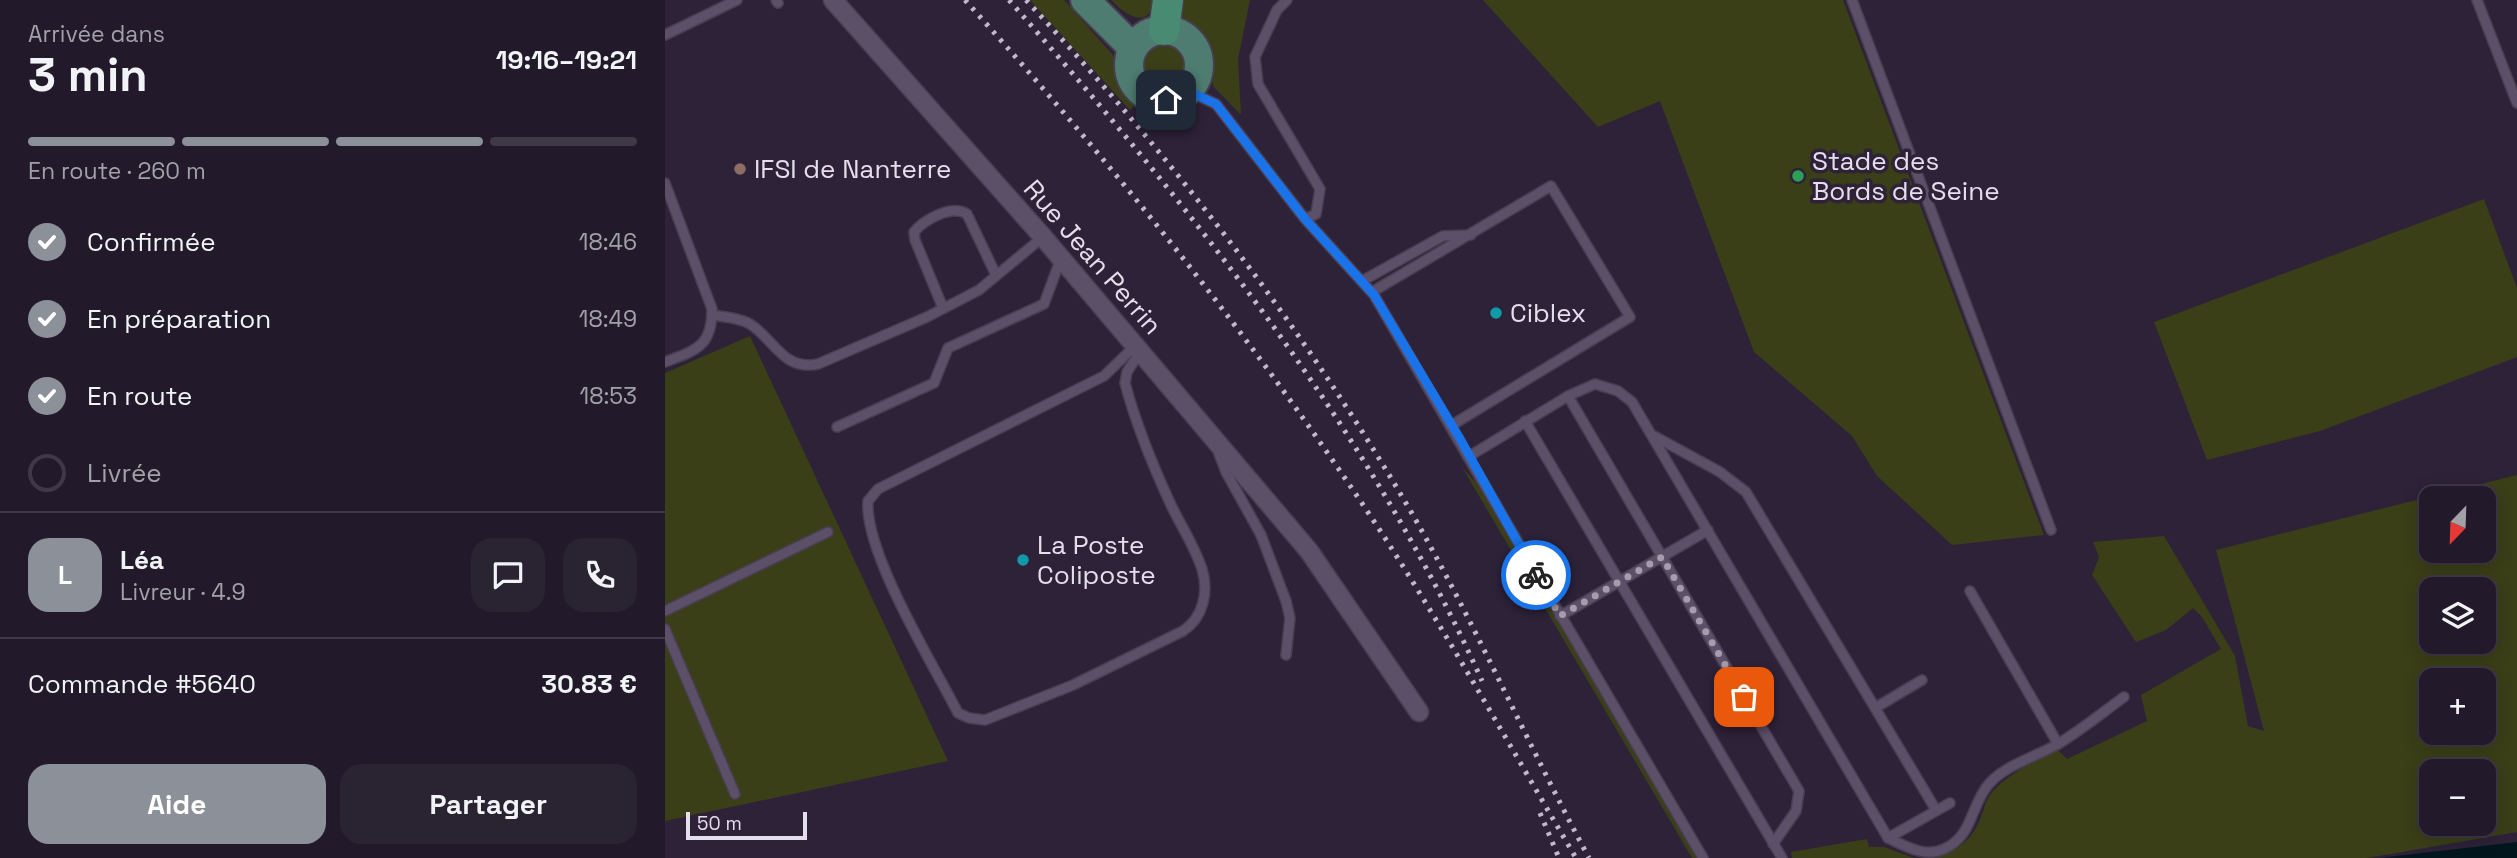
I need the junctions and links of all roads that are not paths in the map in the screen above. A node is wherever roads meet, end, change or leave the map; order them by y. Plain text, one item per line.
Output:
1 (737, 0) edge
2 (833, 0) edge
3 (1085, 0) edge
4 (1168, 0) edge
5 (1286, 0) edge
6 (1852, 0) edge
7 (2477, 0) edge
8 (1164, 30) junction
9 (665, 35) edge
10 (1133, 48) junction
11 (1188, 91) junction
12 (2517, 103) edge
13 (665, 183) edge
14 (1305, 219) junction
15 (1472, 235) junction
16 (1043, 237) junction
17 (1061, 258) junction
18 (996, 275) junction
19 (1362, 281) junction
20 (1372, 292) junction
21 (943, 308) junction
22 (712, 315) junction
23 (1137, 349) junction
24 (665, 362) edge
25 (1568, 396) junction
26 (1525, 421) junction
27 (1452, 425) junction
28 (838, 427) dead end
29 (1652, 436) junction
30 (1214, 439) junction
31 (1468, 457) junction
32 (1708, 530) junction
33 (2051, 530) dead end
34 (828, 532) dead end
35 (1662, 557) junction
36 (1619, 582) junction
37 (1970, 591) dead end
38 (665, 611) edge
39 (1560, 616) junction
40 (665, 629) edge
41 (1286, 656) dead end
42 (1922, 680) dead end
43 (2124, 697) dead end
44 (1875, 708) junction
45 (1419, 712) dead end
46 (2058, 744) junction
47 (735, 794) dead end
48 (1951, 803) dead end
49 (1935, 810) junction
50 (1888, 838) junction
51 (1773, 844) junction
52 (1703, 858) edge
53 (1782, 858) edge

1 - 9 lane
2 - 16 street, Rue Jean Perrin
3 - 10 main road
4 - 8 highway
5 - 14 lane
6 - 33 lane
7 - 12 lane
8 - 10 main road
8 - 11 main road
10 - 11 main road
11 - 14 lane
13 - 22 lane
14 - 19 lane
15 - 19 lane
15 - 20 lane
15 - 27 lane
16 - 17 street, Rue Jean Perrin
16 - 18 lane
17 - 23 street, Rue Jean Perrin
17 - 28 lane
18 - 21 lane
18 - 21 lane
19 - 20 lane
20 - 27 lane
21 - 22 lane
22 - 24 lane
23 - 23 lane
23 - 30 street, Rue Jean Perrin
25 - 26 lane
25 - 29 lane
25 - 35 lane
26 - 31 lane
26 - 36 lane
27 - 31 lane
29 - 32 lane
29 - 44 lane
30 - 41 lane
30 - 45 street, Rue Jean Perrin
31 - 39 lane
32 - 35 lane
32 - 50 lane
34 - 38 lane
35 - 36 lane
35 - 51 lane
36 - 39 lane
36 - 51 lane
37 - 46 lane
39 - 52 lane
40 - 47 lane
42 - 44 lane
43 - 46 lane
44 - 49 lane
46 - 50 lane
48 - 49 lane
49 - 50 lane
51 - 53 lane

